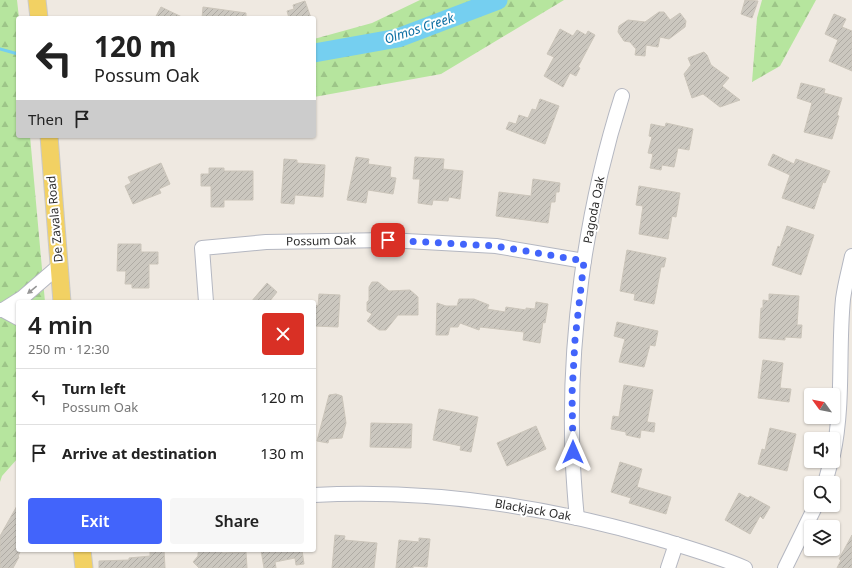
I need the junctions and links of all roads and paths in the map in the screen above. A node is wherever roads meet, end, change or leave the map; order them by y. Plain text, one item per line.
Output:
1 (38, 0) edge
2 (39, 16) edge
3 (622, 96) dead end
4 (48, 138) edge
5 (852, 256) edge
6 (584, 261) junction
7 (59, 266) junction
8 (18, 300) edge
9 (62, 300) edge
10 (206, 300) edge
11 (16, 301) edge
12 (1, 310) edge
13 (16, 317) edge
14 (838, 432) edge
15 (316, 495) edge
16 (813, 512) edge
17 (577, 518) junction
18 (676, 544) junction
19 (82, 552) edge
20 (84, 568) edge
21 (668, 568) edge
22 (745, 568) edge
23 (785, 568) edge

1 - 2 main road
3 - 6 street, Pagoda Oak
4 - 7 main road, De Zavala Road
5 - 14 street
6 - 10 street, Possum Oak
6 - 17 street, Pagoda Oak
7 -> 8 street
7 - 9 main road, De Zavala Road
11 -> 12 street
12 - 13 street
15 - 17 street, Blackjack Oak
16 - 23 street
17 - 18 street, Blackjack Oak
18 - 21 street
18 - 22 street, Blackjack Oak
19 - 20 main road

